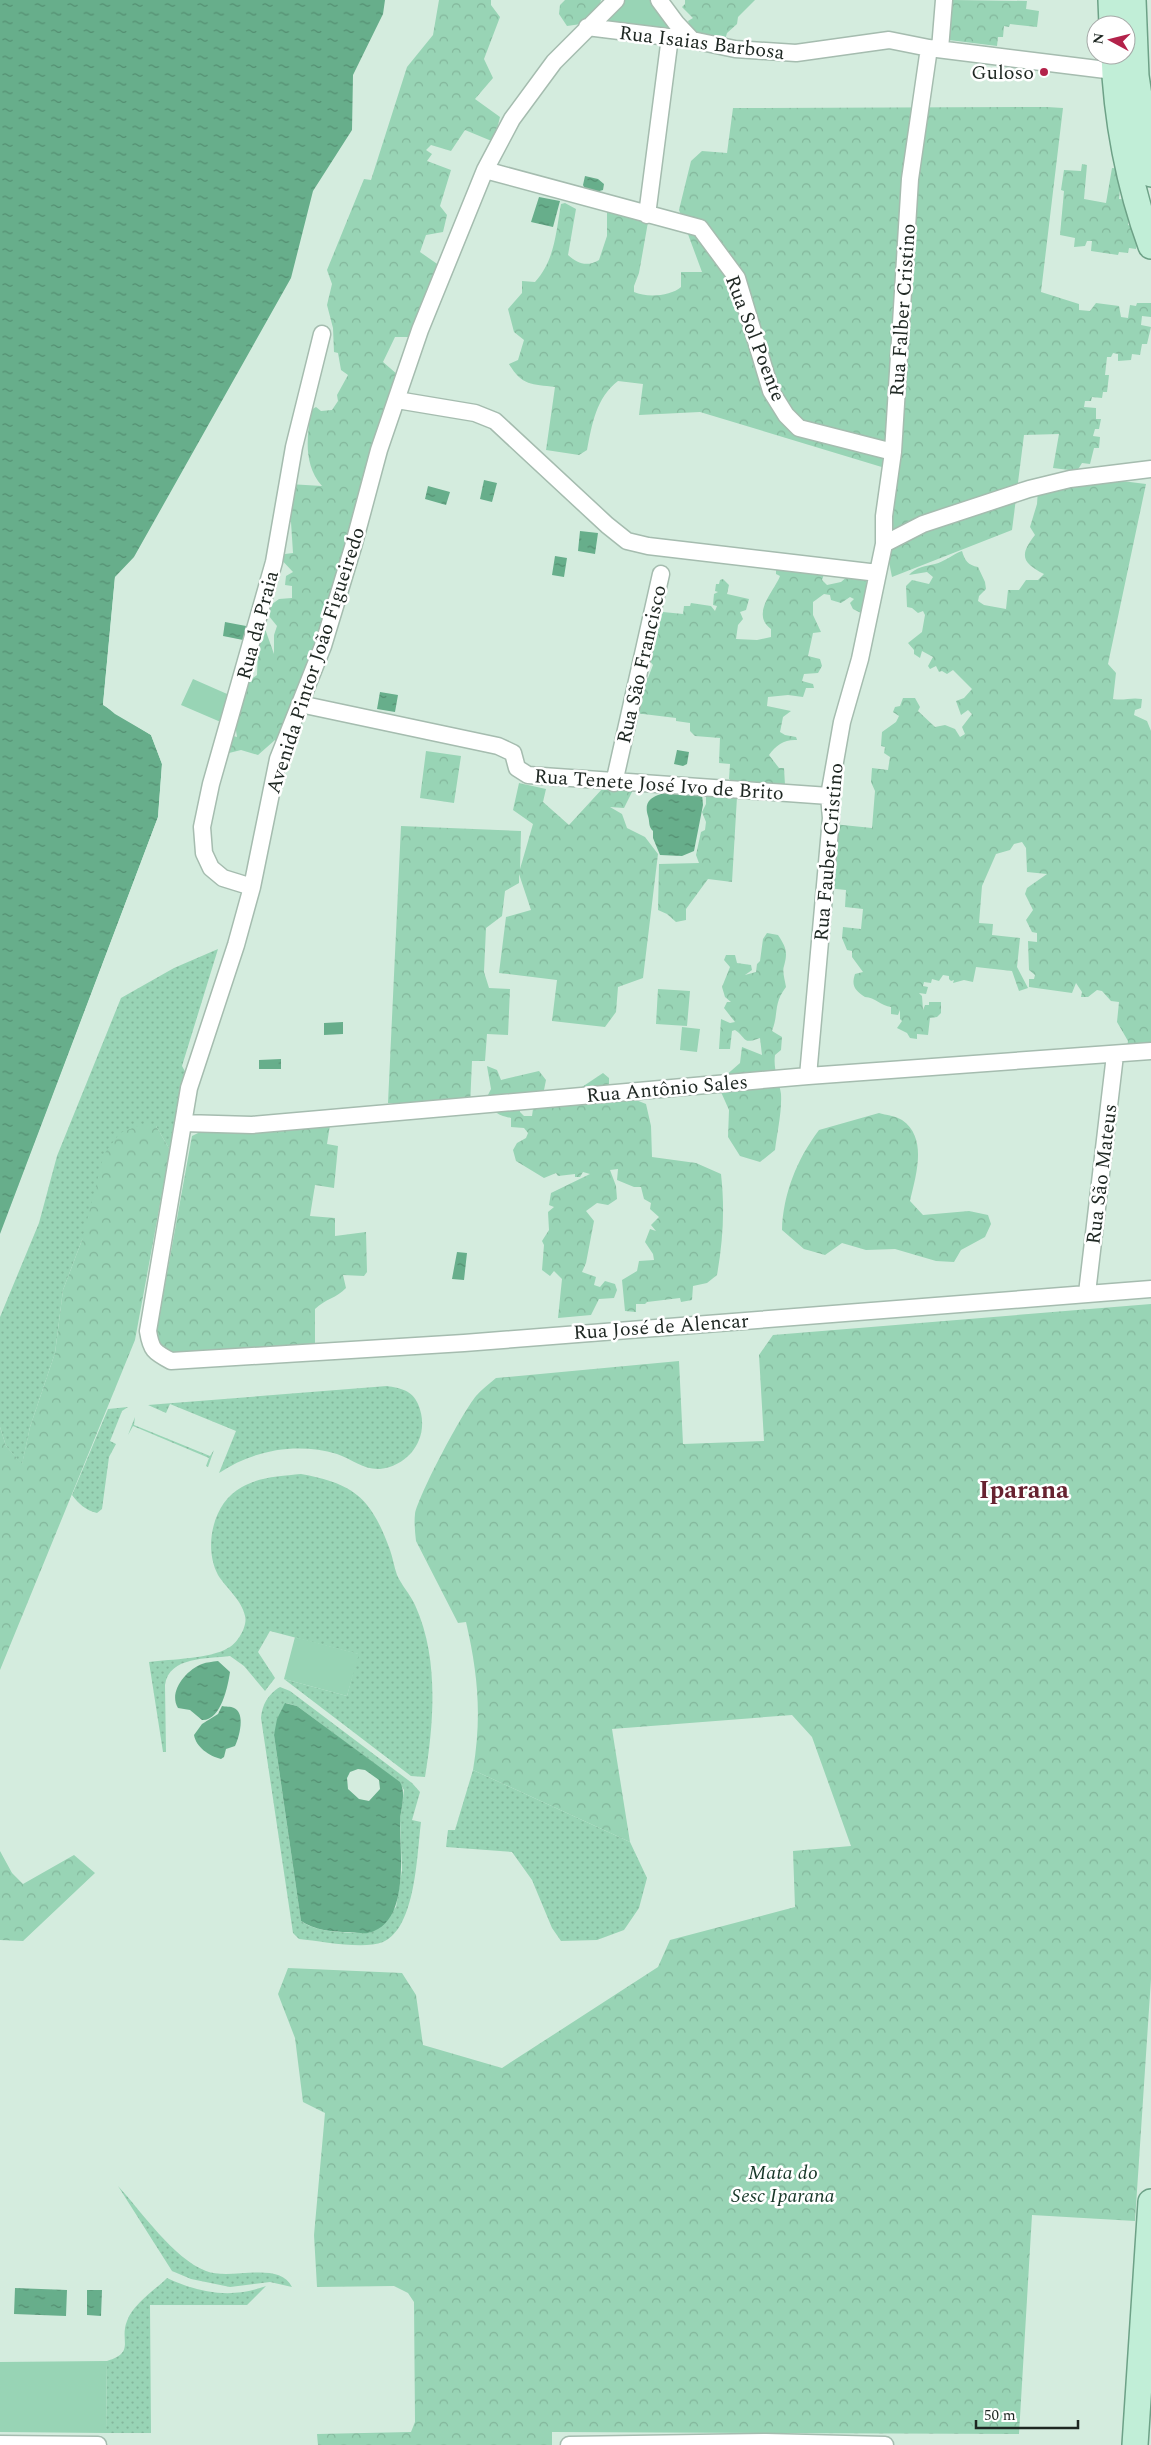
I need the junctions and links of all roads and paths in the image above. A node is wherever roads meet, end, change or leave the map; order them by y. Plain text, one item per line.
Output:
1 (616, 0) edge
2 (659, 0) edge
3 (944, 0) edge
4 (1111, 0) edge
5 (1133, 0) edge
6 (1112, 15) edge
7 (587, 27) junction
8 (670, 37) junction
9 (692, 40) junction
10 (934, 49) junction
11 (1129, 70) edge
12 (485, 170) junction
13 (1151, 174) edge
14 (647, 216) junction
15 (1151, 246) edge
16 (322, 334) dead end
17 (397, 400) junction
18 (893, 452) junction
19 (1151, 469) edge
20 (884, 544) junction
21 (878, 573) junction
22 (662, 574) dead end
23 (300, 704) junction
24 (614, 783) junction
25 (829, 796) junction
26 (252, 887) junction
27 (1151, 1051) edge
28 (1115, 1055) junction
29 (808, 1076) junction
30 (183, 1123) junction
31 (1151, 1289) edge
32 (1087, 1294) junction
33 (171, 1361) joint
34 (1151, 2202) edge
35 (0, 2444) edge
36 (98, 2445) edge
37 (569, 2445) edge
38 (885, 2445) edge
39 (1135, 2445) edge

1 - 7 street, Avenida Pintor João Figueiredo
2 - 9 street
3 - 10 street, Rua Falber Cristino
4 - 6 main road
5 - 11 main road
7 - 8 street, Rua Isaias Barbosa
7 - 12 street, Avenida Pintor João Figueiredo
8 - 9 street, Rua Isaias Barbosa
8 - 14 street
9 - 10 street, Rua Isaias Barbosa
10 - 11 street, Rua Isaias Barbosa
10 - 18 street, Rua Falber Cristino
11 - 13 main road
11 - 15 main road
12 - 14 street, Rua Sol Poente
12 - 17 street, Avenida Pintor João Figueiredo
14 - 18 street, Rua Sol Poente
16 - 26 street, Rua da Praia
17 - 21 street
17 - 23 street, Avenida Pintor João Figueiredo
18 - 20 street, Rua Falber Cristino
19 - 20 street
20 - 21 street, Rua Falber Cristino
21 - 25 street, Rua Fauber Cristino
22 - 24 street, Rua São Francisco
23 - 24 street, Rua Tenete José Ivo de Brito
23 - 26 street, Avenida Pintor João Figueiredo
24 - 25 street, Rua Tenete José Ivo de Brito
25 - 29 street, Rua Fauber Cristino
26 - 30 street, Avenida Pintor João Figueiredo
27 - 28 street, Rua Antônio Sales
28 - 29 street, Rua Antônio Sales
28 - 32 street, Rua São Mateus
29 - 30 street, Rua Antônio Sales
30 - 33 street, Avenida Pintor João Figueiredo
31 - 32 street, Rua José de Alencar
32 - 33 street, Rua José de Alencar
34 - 39 main road
35 - 36 street
37 - 38 street

